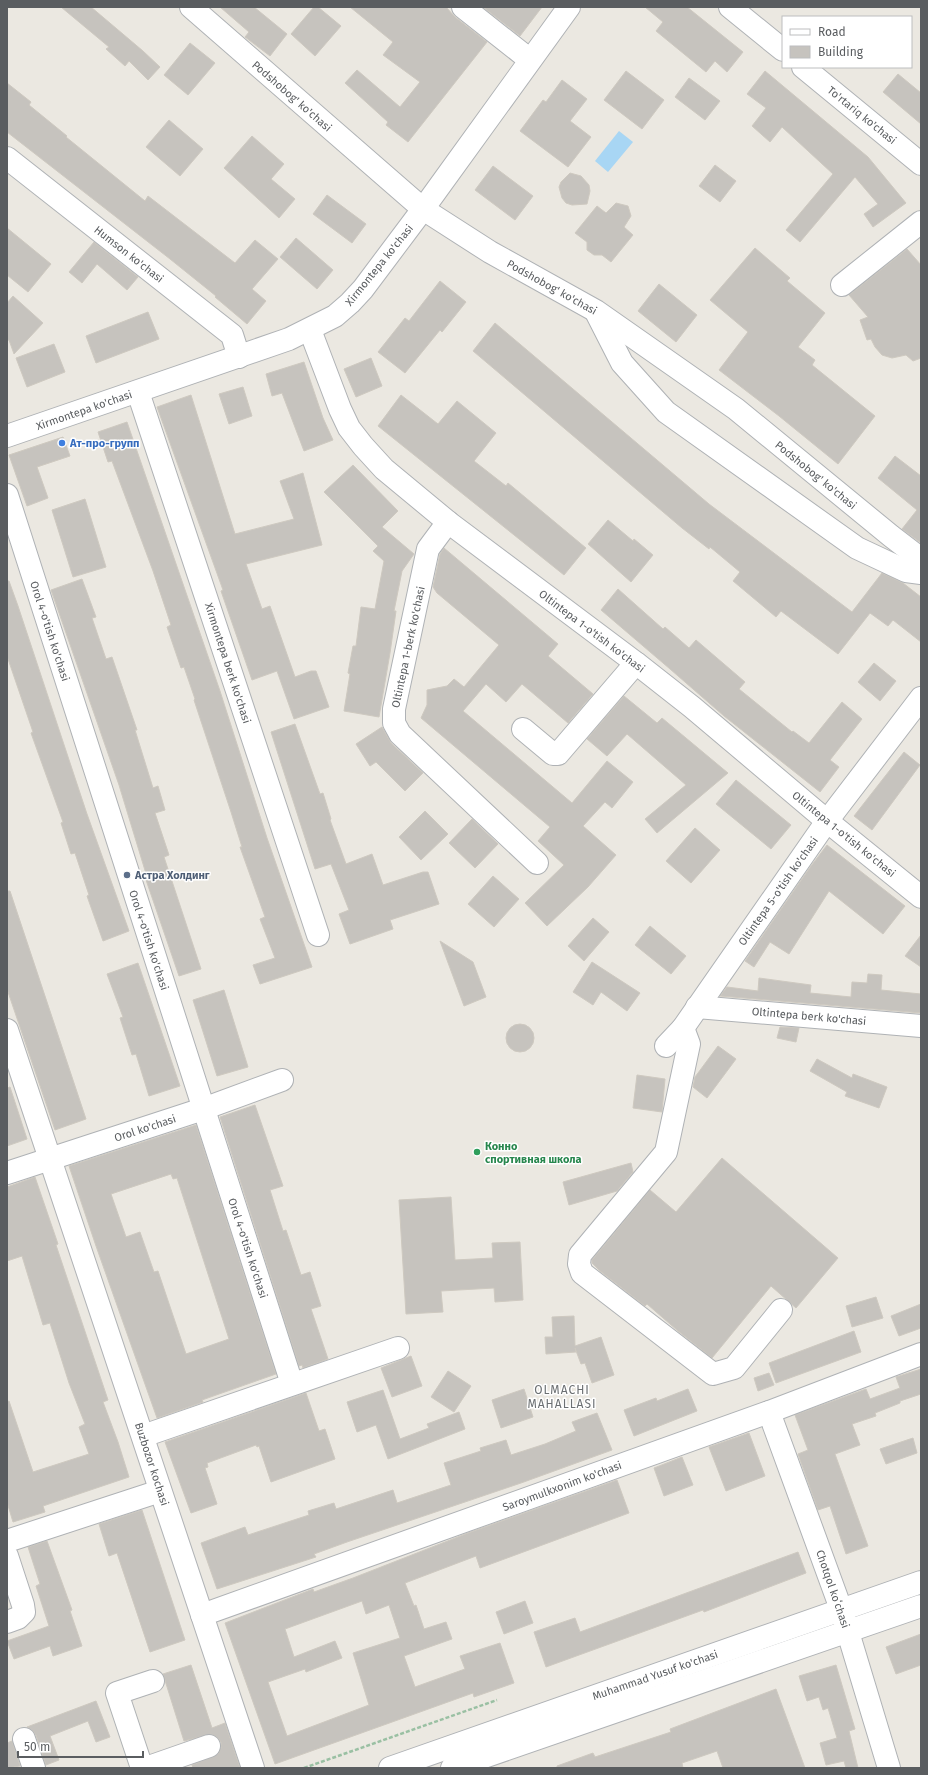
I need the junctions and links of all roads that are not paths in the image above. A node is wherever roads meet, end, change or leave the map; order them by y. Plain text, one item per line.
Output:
1 (191, 7) edge
2 (462, 7) edge
3 (569, 7) edge
4 (730, 7) edge
5 (782, 49) edge
6 (530, 60) junction
7 (804, 68) edge
8 (7, 158) edge
9 (921, 164) edge
10 (423, 209) junction
11 (921, 222) edge
12 (842, 285) dead end
13 (596, 311) junction
14 (310, 330) junction
15 (240, 357) junction
16 (138, 392) junction
17 (8, 434) edge
18 (7, 495) edge
19 (448, 522) junction
20 (921, 559) edge
21 (921, 573) edge
22 (636, 663) junction
23 (921, 698) edge
24 (523, 729) dead end
25 (827, 821) junction
26 (537, 863) dead end
27 (921, 897) edge
28 (318, 935) dead end
29 (697, 1007) junction
30 (921, 1026) edge
31 (684, 1028) junction
32 (7, 1030) edge
33 (666, 1046) dead end
34 (282, 1080) dead end
35 (203, 1109) junction
36 (49, 1160) junction
37 (7, 1173) edge
38 (781, 1310) dead end
39 (398, 1348) dead end
40 (921, 1354) edge
41 (292, 1384) junction
42 (769, 1412) junction
43 (143, 1436) junction
44 (160, 1491) junction
45 (7, 1541) edge
46 (7, 1556) edge
47 (921, 1582) edge
48 (921, 1606) edge
49 (841, 1609) junction
50 (202, 1615) junction
51 (12, 1620) edge
52 (848, 1632) junction
53 (153, 1681) dead end
54 (24, 1739) dead end
55 (209, 1746) dead end
56 (34, 1768) edge
57 (142, 1768) edge
58 (146, 1768) edge
59 (253, 1768) edge
60 (390, 1768) edge
61 (452, 1768) edge
62 (889, 1768) edge

1 - 10 street, Podshobog' ko'chasi
2 - 6 street
3 - 6 street, Xirmontepa ko'chasi
4 - 5 street
6 - 10 street, Xirmontepa ko'chasi
7 - 9 street, To'rtariq ko'chasi
8 - 15 street, Humson ko'chasi
10 - 13 street, Podshobog' ko'chasi
10 - 14 street, Xirmontepa ko'chasi
11 - 12 street
13 - 20 street, Podshobog' ko'chasi
13 - 21 street
14 - 15 street, Xirmontepa ko'chasi
14 - 19 street, Oltintepa 1-o'tish ko'chasi
15 - 16 street, Xirmontepa ko'chasi
16 - 17 street, Xirmontepa ko'chasi
16 - 28 street, Xirmontepa berk ko'chasi
18 - 35 street, Orol 4-o'tish ko'chasi
19 - 22 street, Oltintepa 1-o'tish ko'chasi
19 - 26 street, Oltintepa 1-berk ko'chasi
22 - 24 street
22 - 25 street, Oltintepa 1-o'tish ko'chasi
23 - 25 street, Oltintepa 5-o'tish ko'chasi
25 - 27 street, Oltintepa 1-o'tish ko'chasi
25 - 29 street, Oltintepa 5-o'tish ko'chasi
29 - 30 street, Oltintepa berk ko'chasi
29 - 31 street, Oltintepa 5-o'tish ko'chasi
31 - 33 street, Oltintepa 5-o'tish ko'chasi
31 - 38 street
32 - 36 street, Buzbozor kochasi
34 - 35 street, Orol ko'chasi
35 - 36 street, Orol ko'chasi
35 - 41 street, Orol 4-o'tish ko'chasi
36 - 37 street, Orol ko'chasi
36 - 43 street, Buzbozor kochasi
39 - 41 street
40 - 42 street, Saroymulkxonim ko'chasi
41 - 43 street
42 - 49 street, Chotqol koʻchasi
42 - 50 street, Saroymulkxonim ko'chasi
43 - 44 street, Buzbozor kochasi
44 - 45 street
44 - 50 street, Buzbozor kochasi
46 - 51 street
47 - 49 street, Muhammad Yusuf ko'chasi
48 - 52 street, Muhammad Yusuf ko'chasi
49 - 52 street, Chotqol koʻchasi
49 - 60 street, Muhammad Yusuf ko'chasi
50 - 59 street, Buzbozor kochasi
52 - 61 street, Muhammad Yusuf ko'chasi
52 - 62 street, Chotqol koʻchasi
53 - 57 street
54 - 56 street
55 - 58 street

